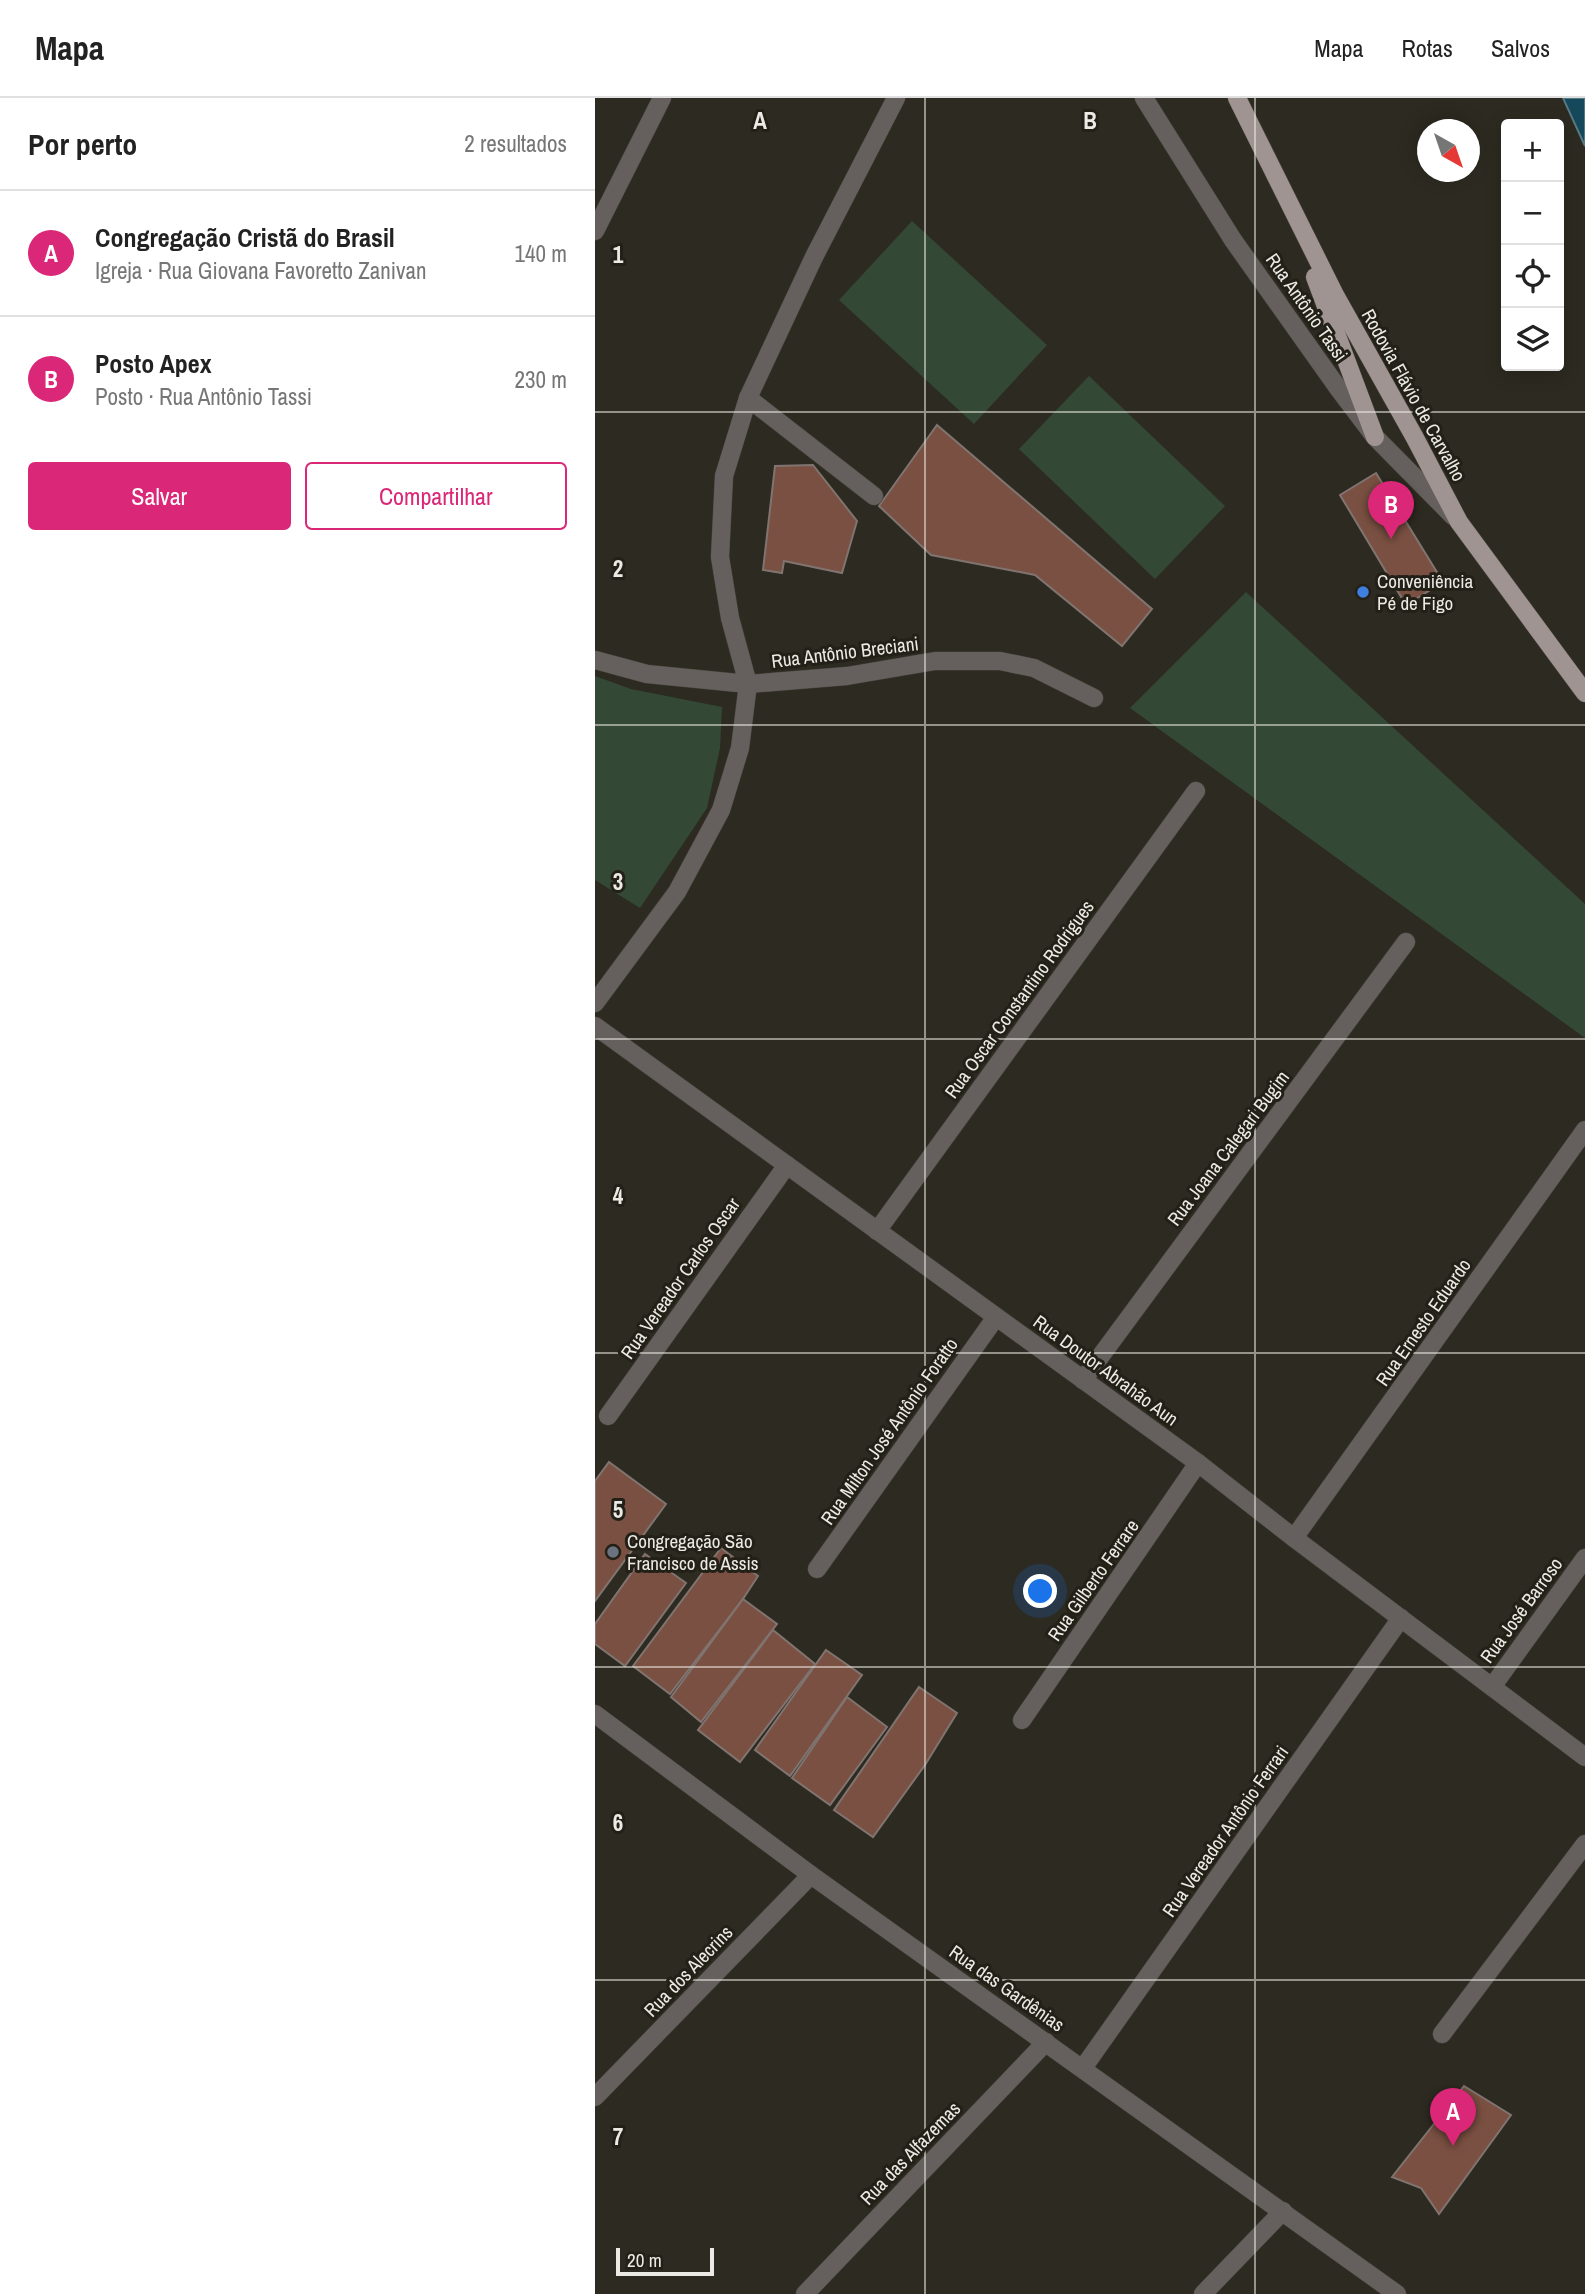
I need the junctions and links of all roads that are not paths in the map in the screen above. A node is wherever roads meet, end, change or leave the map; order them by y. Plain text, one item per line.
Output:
1 (662, 98) edge
2 (896, 98) edge
3 (1144, 98) edge
4 (1237, 98) edge
5 (1282, 189) junction
6 (595, 232) edge
7 (748, 398) junction
8 (1375, 437) junction
9 (874, 496) dead end
10 (1459, 522) junction
11 (595, 660) edge
12 (748, 684) junction
13 (1585, 693) edge
14 (1094, 698) dead end
15 (1196, 791) dead end
16 (1406, 942) dead end
17 (595, 1003) edge
18 (595, 1026) edge
19 (1585, 1130) edge
20 (787, 1165) junction
21 (877, 1231) junction
22 (996, 1317) junction
23 (1083, 1380) junction
24 (608, 1416) dead end
25 (1198, 1463) junction
26 (1294, 1538) junction
27 (1585, 1558) edge
28 (817, 1569) dead end
29 (1401, 1618) junction
30 (1492, 1687) junction
31 (595, 1714) edge
32 (1022, 1720) dead end
33 (1585, 1757) edge
34 (1585, 1844) edge
35 (811, 1875) junction
36 (1442, 2034) dead end
37 (1046, 2042) junction
38 (1083, 2068) junction
39 (595, 2097) edge
40 (1283, 2211) junction
41 (805, 2294) edge
42 (1203, 2294) edge
43 (1397, 2294) edge

1 - 6 street
2 - 7 street
3 - 8 street, Rua Antônio Tassi
4 - 5 main road, Rodovia Flávio de Carvalho
5 - 8 main road
5 - 10 main road, Rodovia Flávio de Carvalho
7 - 9 street
7 - 12 street
8 - 10 street, Rua Antônio Tassi
10 - 13 main road, Rodovia Flávio de Carvalho
11 - 12 street, Rua Antônio Breciani
12 - 14 street, Rua Antônio Breciani
12 - 17 street
15 - 21 street, Rua Oscar Constantino Rodrigues
16 - 23 street, Rua Joana Calegari Bugim
18 - 20 street, Rua Doutor Abrahão Aun
19 - 26 street, Rua Ernesto Eduardo
20 - 21 street, Rua Doutor Abrahão Aun
20 - 24 street, Rua Vereador Carlos Oscar
21 - 22 street, Rua Doutor Abrahão Aun
22 - 23 street, Rua Doutor Abrahão Aun
22 - 28 street, Rua Milton José Antônio Foratto
23 - 25 street, Rua Doutor Abrahão Aun
25 - 26 street, Rua Doutor Abrahão Aun
25 - 32 street, Rua Gilberto Ferrare
26 - 29 street, Rua Doutor Abrahão Aun
27 - 30 street, Rua José Barroso
29 - 30 street, Rua Doutor Abrahão Aun
29 - 38 street, Rua Vereador Antônio Ferrari
30 - 33 street, Rua Doutor Abrahão Aun
31 - 35 street, Rua das Gardênias
34 - 36 street
35 - 37 street, Rua das Gardênias
35 - 39 street, Rua dos Alecrins
37 - 38 street, Rua das Gardênias
37 - 41 street, Rua das Alfazemas
38 - 40 street, Rua das Gardênias
40 - 42 street
40 - 43 street, Rua das Gardênias

